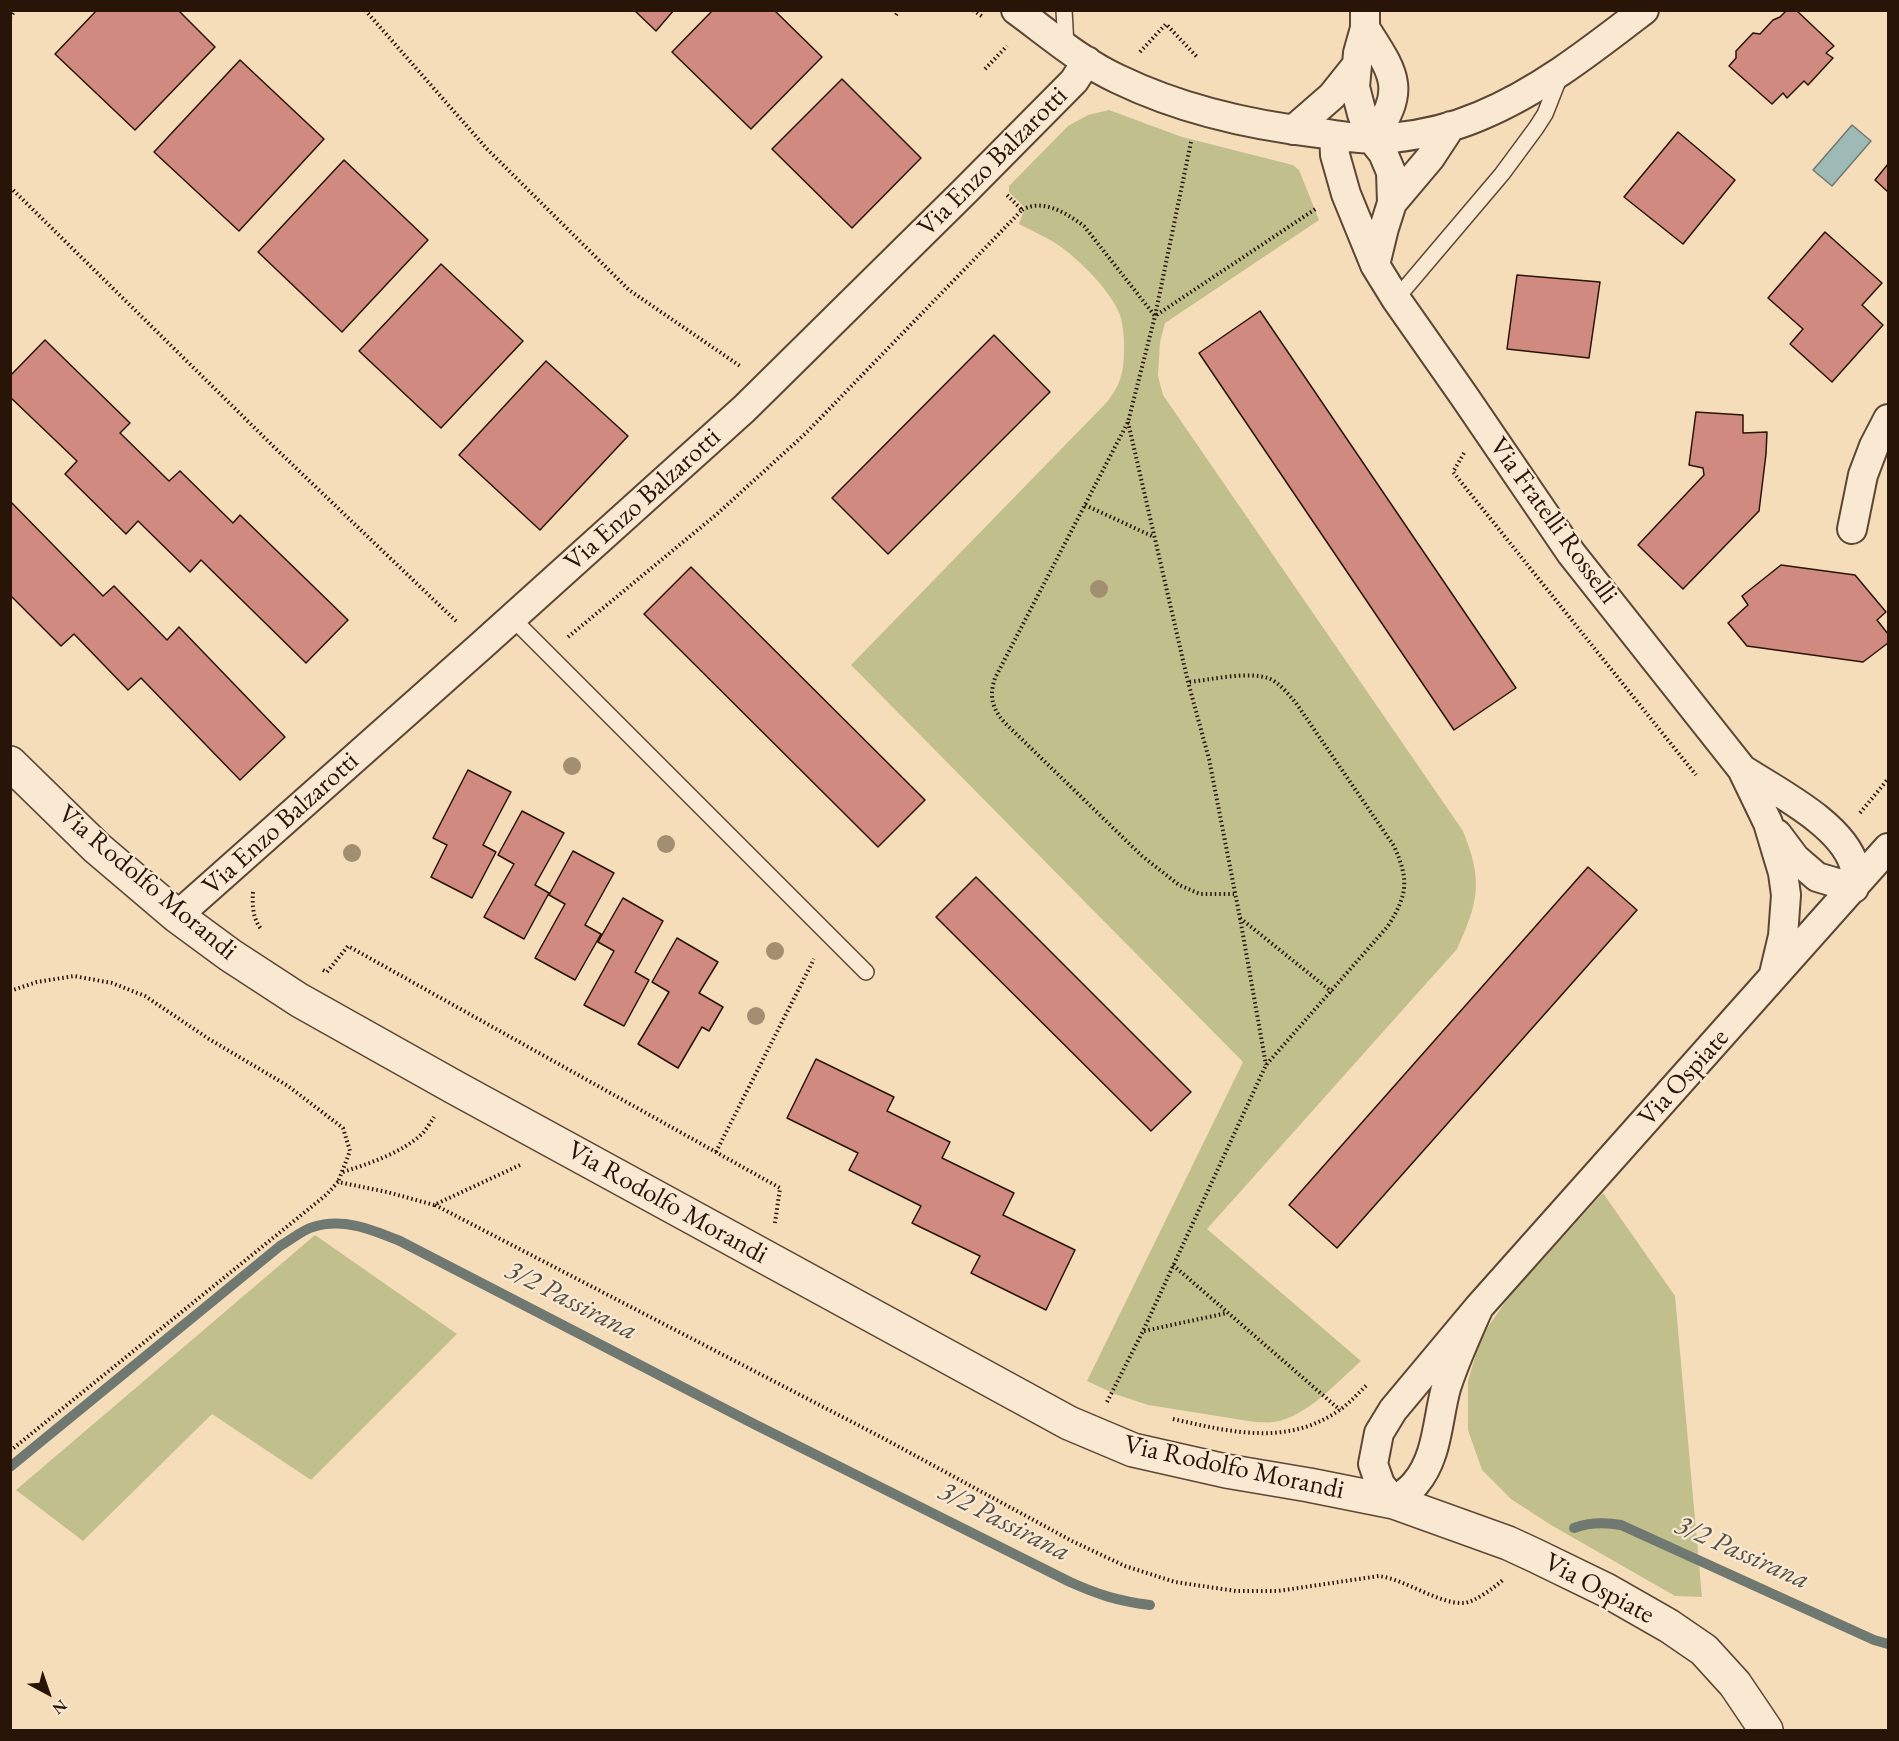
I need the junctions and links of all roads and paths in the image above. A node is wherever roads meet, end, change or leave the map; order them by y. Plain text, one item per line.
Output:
1 (15, 10) edge
2 (365, 10) edge
3 (1016, 10) edge
4 (1064, 10) edge
5 (1644, 10) edge
6 (10, 18) edge
7 (1365, 19) edge
8 (1076, 54) junction
9 (1136, 57) dead end
10 (1197, 57) dead end
11 (1356, 66) junction
12 (1563, 71) junction
13 (1451, 126) junction
14 (1293, 130) junction
15 (1193, 135) dead end
16 (1334, 135) junction
17 (1372, 139) junction
18 (10, 187) edge
19 (1006, 195) dead end
20 (1392, 203) junction
21 (1023, 210) junction
22 (1323, 217) dead end
23 (1376, 265) junction
24 (1396, 299) junction
25 (1155, 316) junction
26 (767, 385) junction
27 (1888, 419) edge
28 (1128, 422) junction
29 (1464, 453) dead end
30 (1085, 505) junction
31 (1852, 529) dead end
32 (1154, 538) junction
33 (512, 618) junction
34 (481, 646) junction
35 (548, 654) junction
36 (1188, 682) junction
37 (10, 763) edge
38 (1742, 769) junction
39 (1696, 775) dead end
40 (1768, 823) junction
41 (1888, 848) edge
42 (1854, 888) junction
43 (254, 889) dead end
44 (1234, 894) junction
45 (177, 916) junction
46 (1240, 918) junction
47 (269, 938) dead end
48 (815, 958) dead end
49 (317, 966) dead end
50 (866, 972) dead end
51 (1773, 979) junction
52 (10, 992) edge
53 (1332, 992) junction
54 (1266, 1065) junction
55 (439, 1110) dead end
56 (716, 1152) junction
57 (529, 1170) dead end
58 (342, 1173) junction
59 (338, 1182) junction
60 (434, 1204) junction
61 (785, 1228) dead end
62 (1173, 1265) junction
63 (1479, 1307) junction
64 (1227, 1312) junction
65 (1143, 1331) junction
66 (1100, 1397) dead end
67 (1108, 1400) junction
68 (1118, 1404) dead end
69 (1395, 1408) junction
70 (1340, 1410) junction
71 (1169, 1419) dead end
72 (10, 1451) edge
73 (1394, 1503) junction
74 (1534, 1555) junction
75 (1766, 1731) edge

1 - 6 path
2 - 26 path
3 - 8 street
4 - 8 lane
5 - 12 street
7 - 11 street
7 - 17 street
8 - 14 street
8 - 26 street, Via Enzo Balzarotti
9 - 10 path
11 - 14 street
11 - 17 street
12 - 13 street
12 - 24 lane
13 - 17 street
13 - 20 street
14 - 16 street
15 - 25 path
16 - 17 street
16 - 23 street, Via Fratelli Rosselli
17 - 20 street
18 - 34 path
19 - 21 path
20 - 23 street
21 - 25 path
21 - 35 path
22 - 25 path
23 - 24 street, Via Fratelli Rosselli
24 - 38 street, Via Fratelli Rosselli
25 - 28 path
26 - 33 street, Via Enzo Balzarotti
27 - 31 street
28 - 30 path
28 - 32 path
29 - 39 path
30 - 32 path
30 - 44 path
32 - 36 path
33 - 34 street, Via Enzo Balzarotti
33 - 35 lane
34 - 45 street, Via Enzo Balzarotti
35 - 50 lane
36 - 44 path
36 - 53 path
37 - 45 street, Via Rodolfo Morandi
38 - 40 street, Via Fratelli Rosselli
38 - 42 street, Via Fratelli Rosselli
40 - 42 street, Via Fratelli Rosselli
40 - 51 street, Via Fratelli Rosselli
41 - 42 street, Via Ospiate
42 - 51 street, Via Ospiate
43 - 47 path
44 - 46 path
45 - 73 street, Via Rodolfo Morandi
46 - 53 path
46 - 54 path
48 - 56 path
49 - 56 path
51 - 63 street, Via Ospiate
52 - 58 path
53 - 54 path
54 - 62 path
55 - 58 path
56 - 61 path
57 - 60 path
58 - 59 path
59 - 60 path
59 - 72 path
60 - 74 path
62 - 64 path
62 - 65 path
63 - 69 street, Via Ospiate
63 - 73 street, Via Ospiate
64 - 65 path
64 - 70 path
65 - 67 path
66 - 67 path
67 - 68 path
69 - 70 path
69 - 73 street, Via Ospiate
70 - 71 path
73 - 74 street, Via Ospiate
74 - 75 street, Via Ospiate

